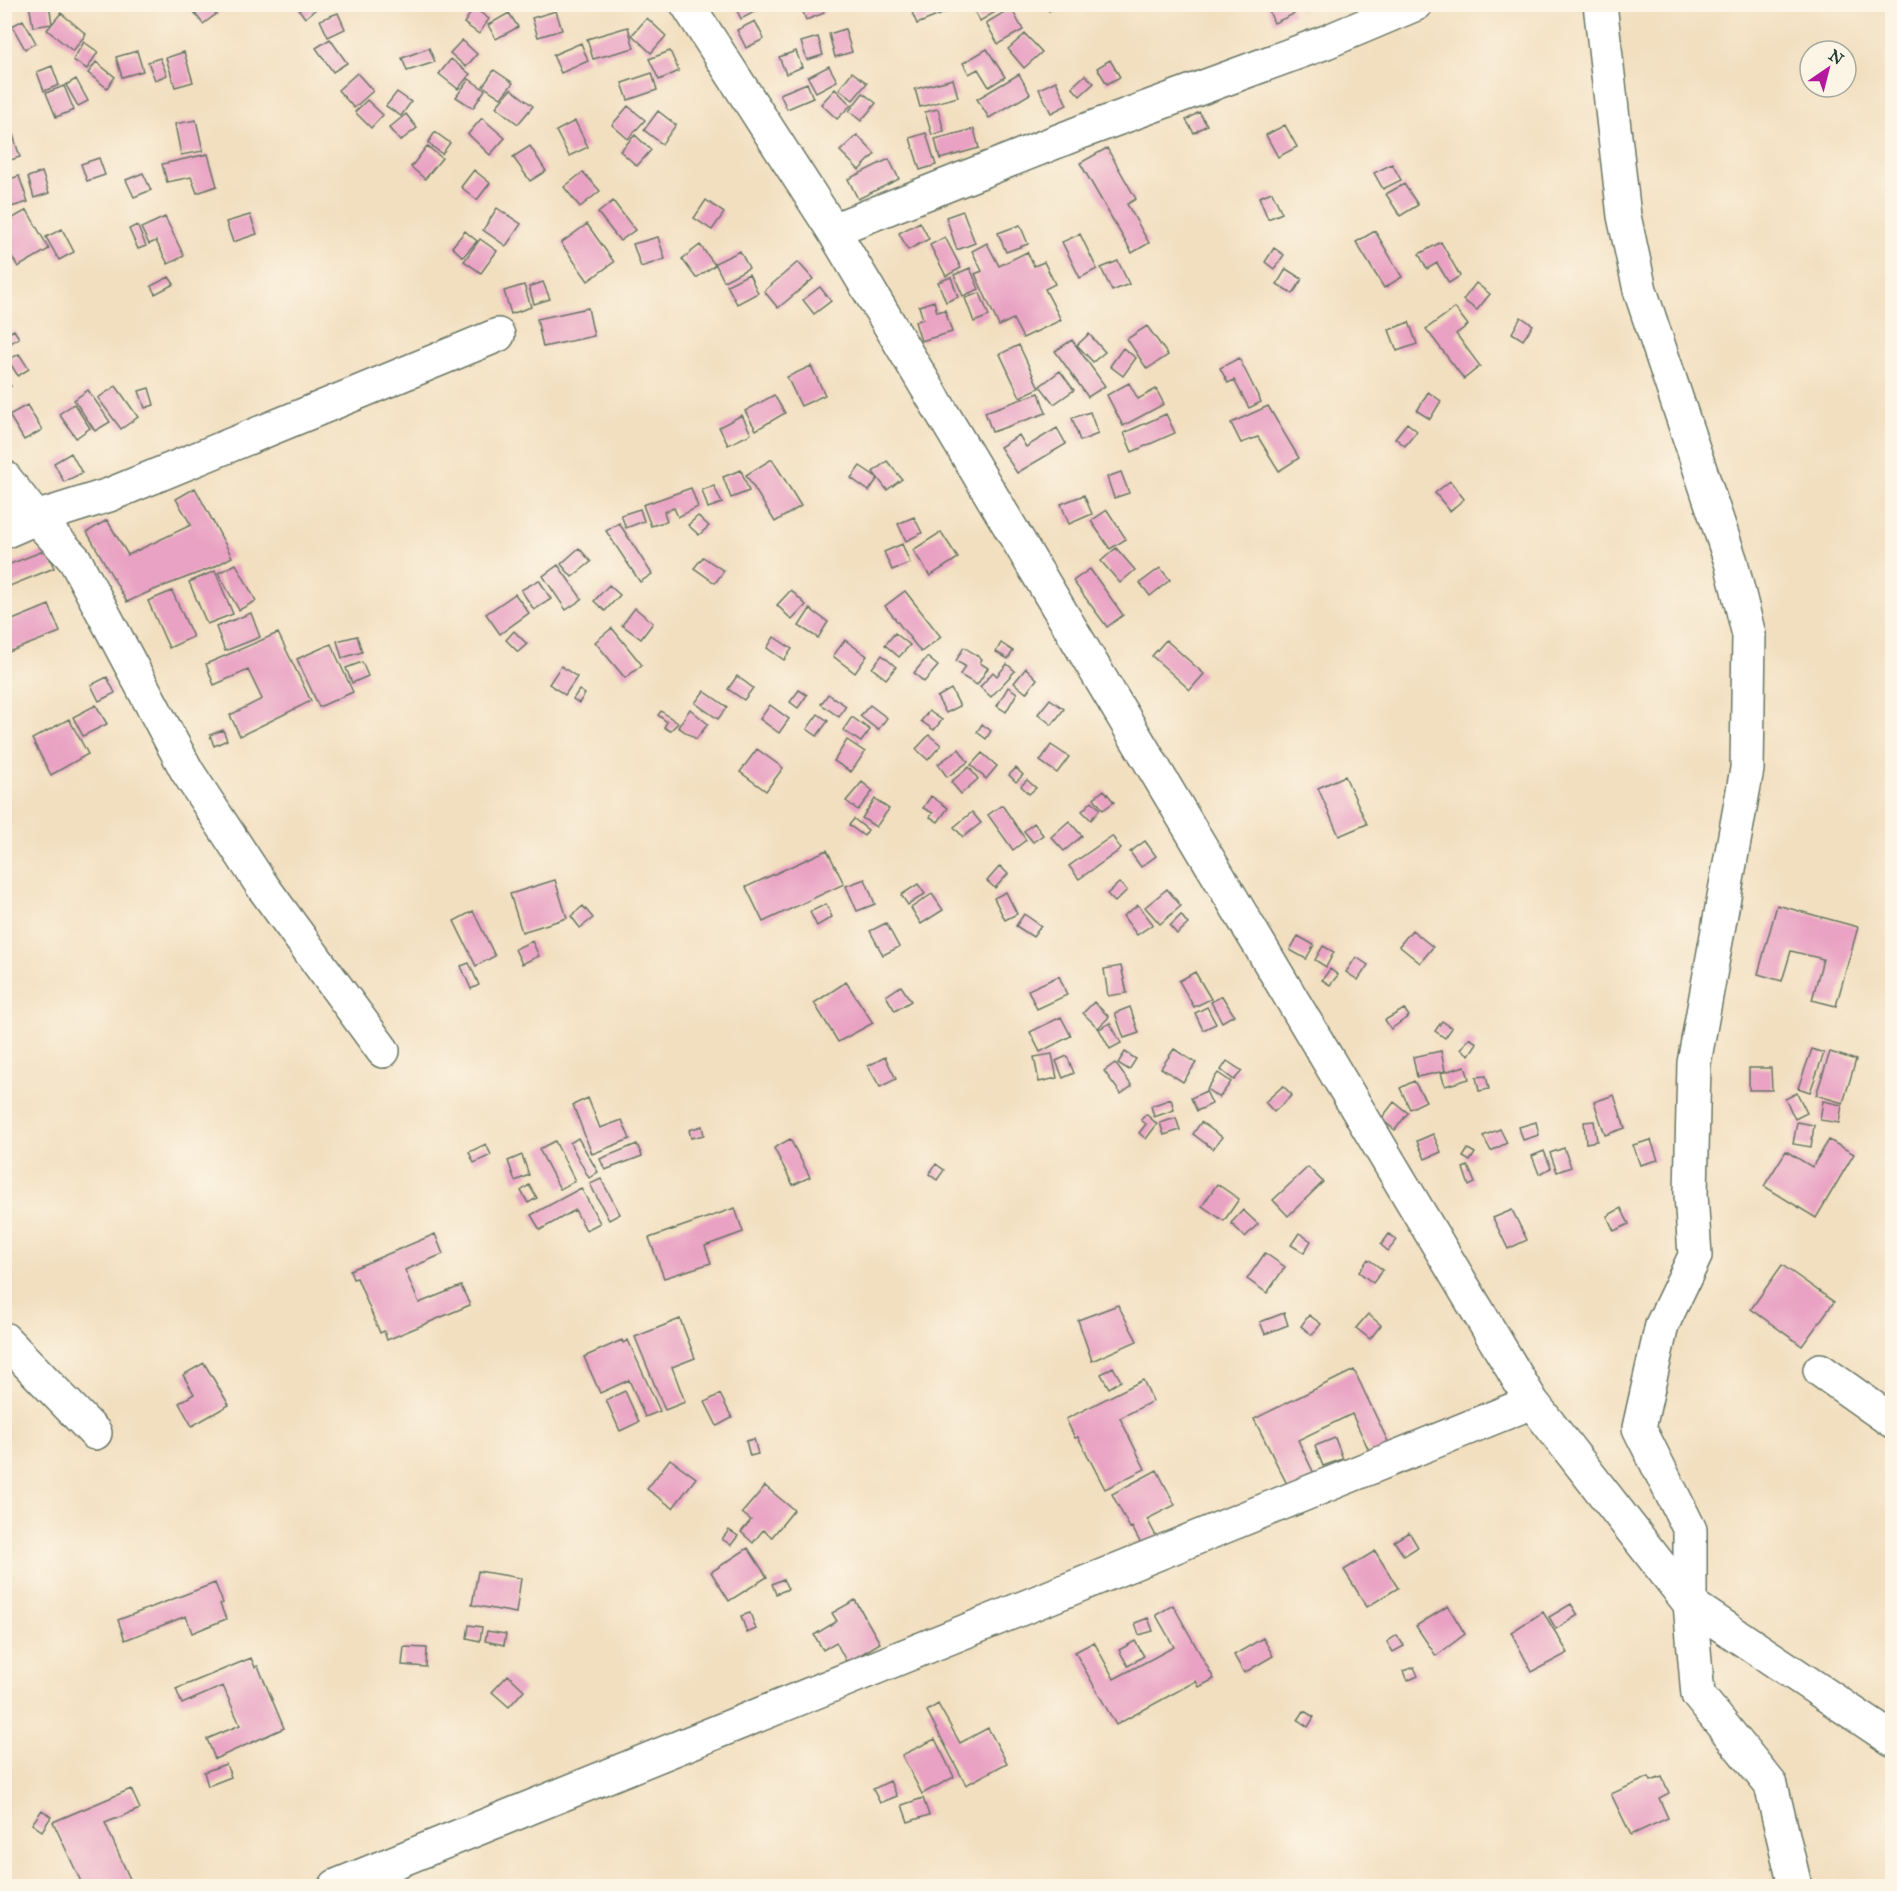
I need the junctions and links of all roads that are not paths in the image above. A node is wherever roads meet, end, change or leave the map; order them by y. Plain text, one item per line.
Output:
1 (687, 4) edge
2 (1416, 4) edge
3 (1600, 4) edge
4 (833, 230) junction
5 (498, 335) dead end
6 (4, 477) edge
7 (36, 518) junction
8 (4, 532) edge
9 (383, 1050) dead end
10 (4, 1339) edge
11 (1820, 1370) dead end
12 (1532, 1402) junction
13 (1893, 1421) edge
14 (95, 1433) dead end
15 (1690, 1604) junction
16 (1893, 1739) edge
17 (336, 1887) edge
18 (1795, 1887) edge

1 - 4 street
2 - 4 street
3 - 15 street
4 - 12 street
5 - 7 street
6 - 7 street
7 - 8 street
7 - 9 street
10 - 14 street
11 - 13 street
12 - 15 street
12 - 17 street
15 - 16 street
15 - 18 street

